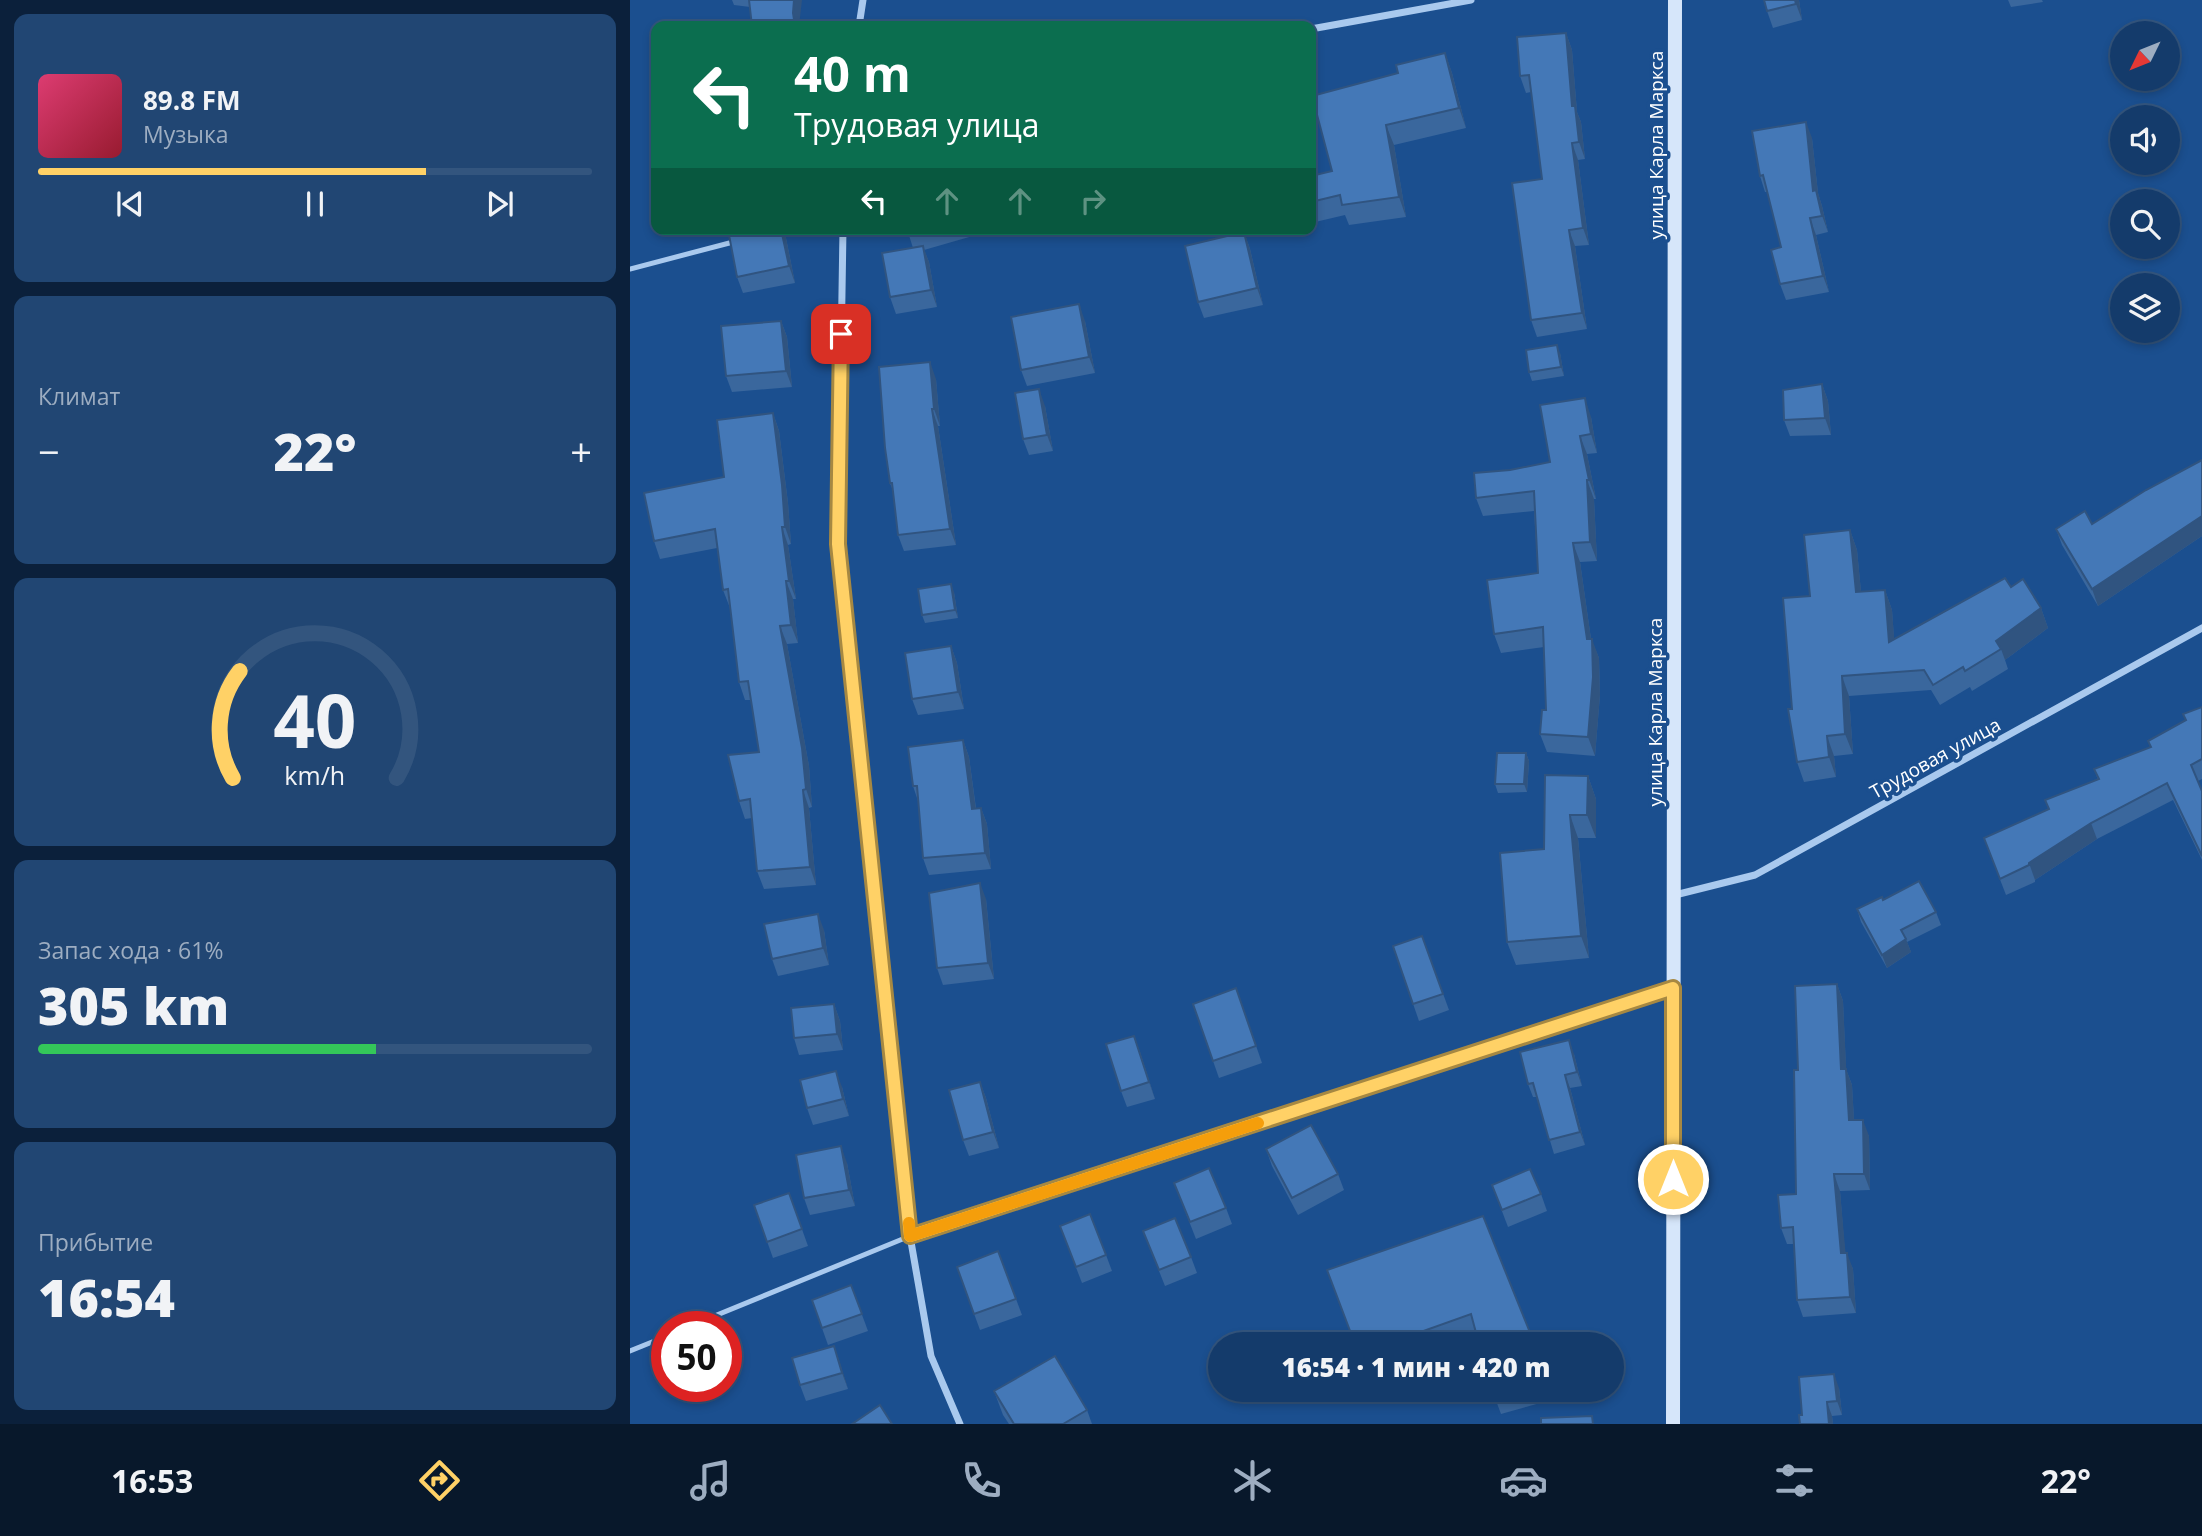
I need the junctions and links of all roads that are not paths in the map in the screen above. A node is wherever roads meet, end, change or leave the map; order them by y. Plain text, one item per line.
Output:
1 (863, 0) edge
2 (1471, 0) edge
3 (1675, 0) edge
4 (860, 21) edge
5 (1316, 28) edge
6 (843, 235) edge
7 (743, 239) edge
8 (630, 269) edge
9 (2202, 628) edge
10 (1675, 895) junction
11 (1673, 988) junction
12 (910, 1236) junction
13 (727, 1311) edge
14 (651, 1342) edge
15 (630, 1351) edge
16 (960, 1424) edge
17 (1673, 1424) edge

1 - 4 street
2 - 5 street
3 - 10 main road, улица Карла Маркса
6 - 12 street
7 - 8 lane
9 - 10 street, Трудовая улица
10 - 11 main road, улица Карла Маркса
11 - 12 street
11 - 17 main road, улица Карла Маркса
12 - 13 lane
12 - 16 street
14 - 15 lane

